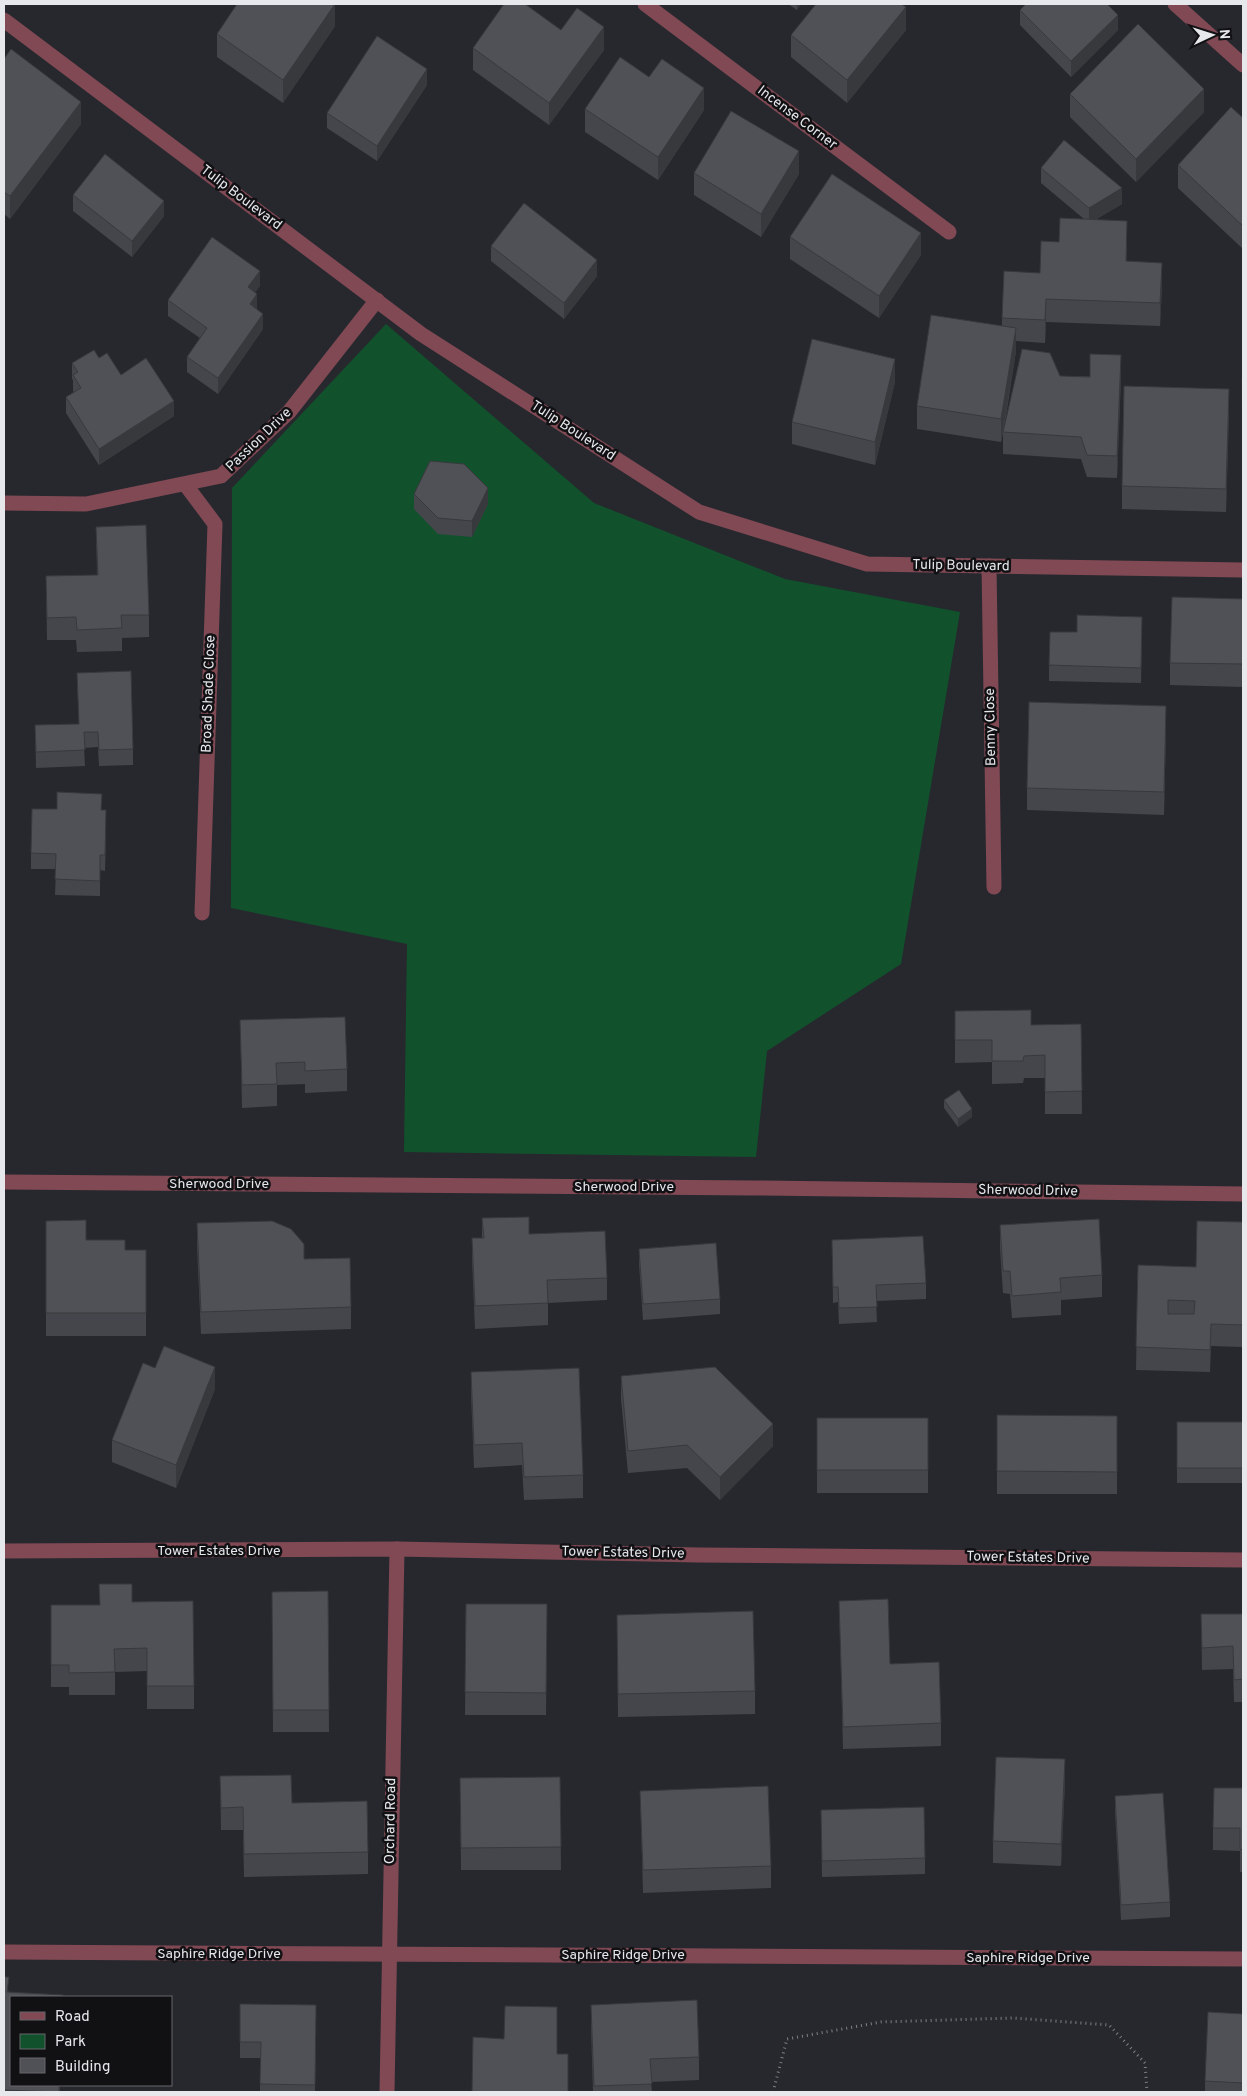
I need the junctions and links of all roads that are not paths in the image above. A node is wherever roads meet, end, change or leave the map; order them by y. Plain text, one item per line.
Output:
1 (645, 4) edge
2 (1175, 4) edge
3 (4, 20) edge
4 (1243, 65) edge
5 (949, 232) dead end
6 (376, 300) junction
7 (185, 484) junction
8 (4, 504) edge
9 (989, 566) junction
10 (1243, 570) edge
11 (994, 887) dead end
12 (202, 913) dead end
13 (4, 1182) edge
14 (1243, 1194) edge
15 (397, 1549) junction
16 (4, 1551) edge
17 (1243, 1560) edge
18 (4, 1952) edge
19 (389, 1955) junction
20 (1243, 1959) edge
21 (386, 2092) edge

1 - 5 street, Incense Corner
2 - 4 street
3 - 6 street, Tulip Boulevard
6 - 7 street, Passion Drive
6 - 9 street, Tulip Boulevard
7 - 8 street, Passion Drive
7 - 12 street, Broad Shade Close
9 - 10 street, Tulip Boulevard
9 - 11 street, Benny Close
13 - 14 street, Sherwood Drive
15 - 16 street, Tower Estates Drive
15 - 17 street, Tower Estates Drive
15 - 19 street, Orchard Road
18 - 19 street, Saphire Ridge Drive
19 - 20 street, Saphire Ridge Drive
19 - 21 street, Orchard Road

